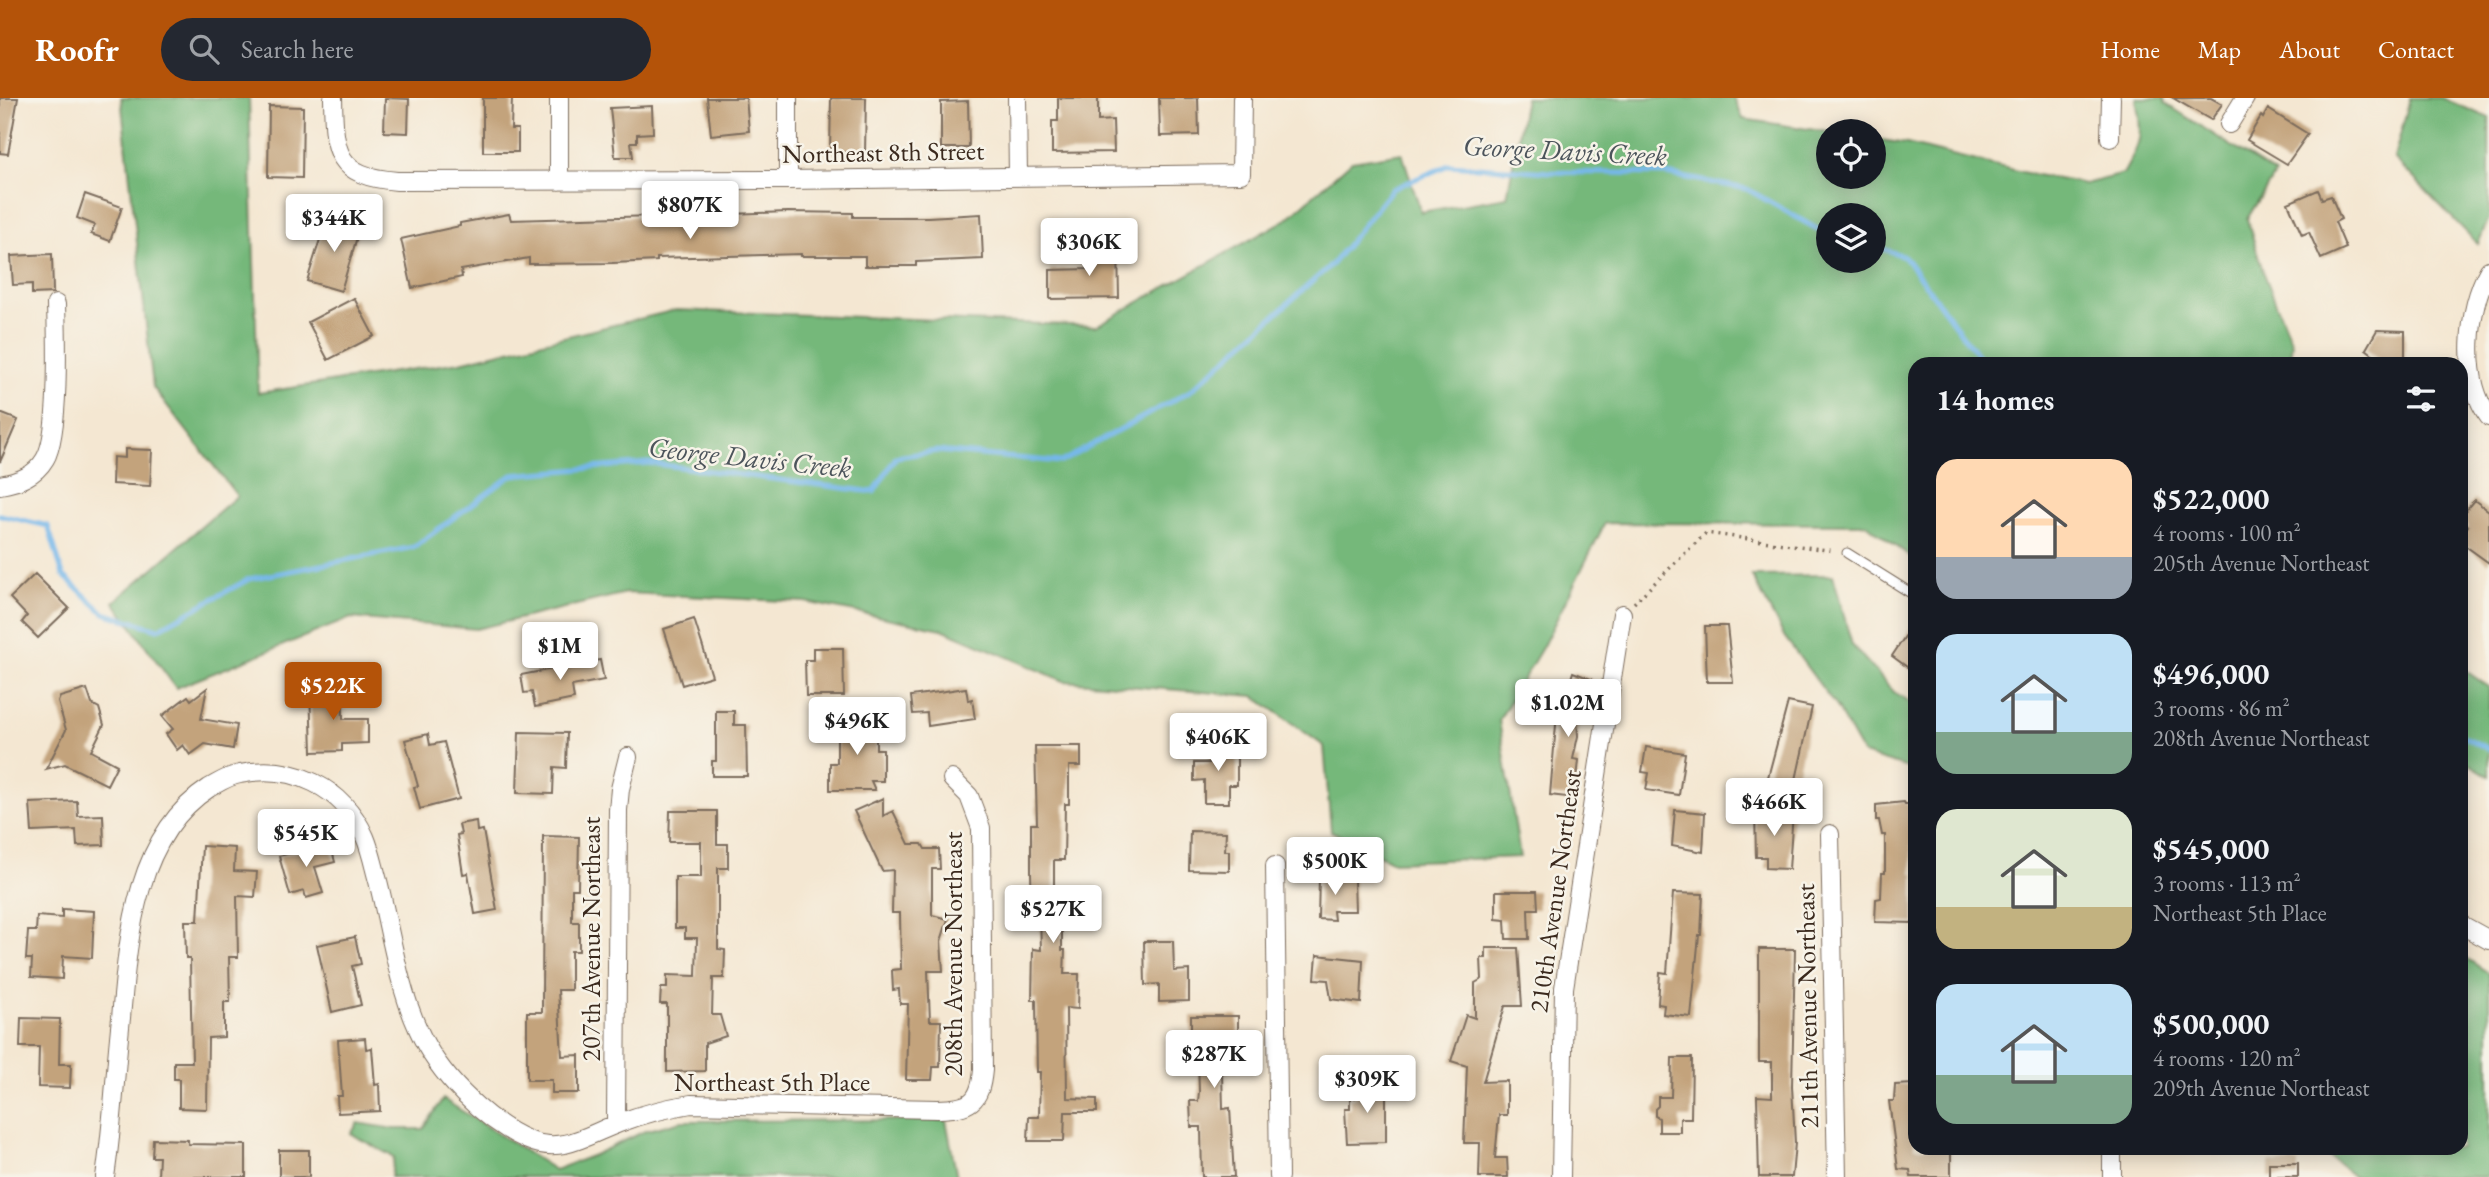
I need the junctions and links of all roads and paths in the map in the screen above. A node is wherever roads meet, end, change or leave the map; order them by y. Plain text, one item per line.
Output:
1 (333, 98) edge
2 (559, 98) edge
3 (788, 98) edge
4 (1017, 98) edge
5 (1242, 98) edge
6 (2111, 98) edge
7 (2245, 98) edge
8 (2229, 124) dead end
9 (2110, 138) dead end
10 (1018, 176) junction
11 (788, 180) junction
12 (559, 181) junction
13 (2489, 270) edge
14 (56, 304) dead end
15 (2486, 413) edge
16 (0, 485) edge
17 (1847, 553) joint
18 (1908, 591) edge
19 (1622, 614) joint
20 (628, 757) dead end
21 (952, 779) dead end
22 (1830, 834) dead end
23 (1275, 866) dead end
24 (2468, 928) edge
25 (2489, 940) edge
26 (979, 1095) joint
27 (616, 1124) junction
28 (2112, 1155) edge
29 (105, 1177) edge
30 (1279, 1177) edge
31 (1562, 1177) edge
32 (1837, 1177) edge
33 (2112, 1177) edge

1 - 12 street, Northeast 8th Street
2 - 12 street
3 - 11 street
4 - 10 street
5 - 10 street, Northeast 8th Street
6 - 9 street
7 - 8 street
10 - 11 street, Northeast 8th Street
11 - 12 street, Northeast 8th Street
13 - 15 street
14 - 16 street
17 - 18 lane
17 - 19 path
19 - 31 street, 210th Avenue Northeast
20 - 27 street, 207th Avenue Northeast
21 - 26 street, 208th Avenue Northeast
22 - 32 street, 211th Avenue Northeast
23 - 30 street
24 - 25 street
26 - 27 street, Northeast 5th Place
27 - 29 street, Northeast 5th Place
28 - 33 street

